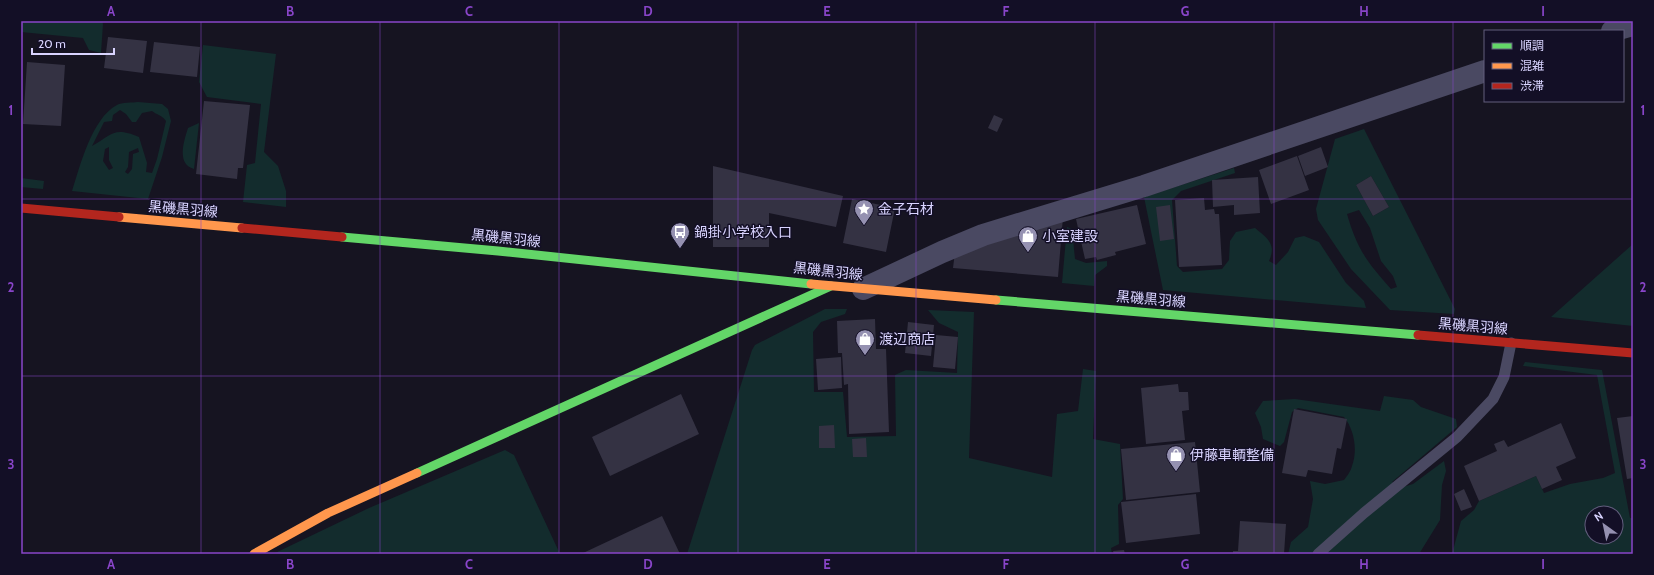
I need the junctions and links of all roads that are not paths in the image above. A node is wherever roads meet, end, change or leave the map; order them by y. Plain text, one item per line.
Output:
1 (1633, 25) edge
2 (1616, 30) edge
3 (1484, 71) edge
4 (21, 208) edge
5 (831, 286) junction
6 (863, 289) junction
7 (1511, 343) junction
8 (1633, 353) edge
9 (254, 554) edge
10 (1318, 554) edge

1 - 2 street
3 - 6 street
4 - 5 main road, 黒磯黒羽線
5 - 6 main road, 黒磯黒羽線
5 - 9 main road
6 - 7 main road, 黒磯黒羽線
7 - 8 main road, 黒磯黒羽線
7 - 10 lane

